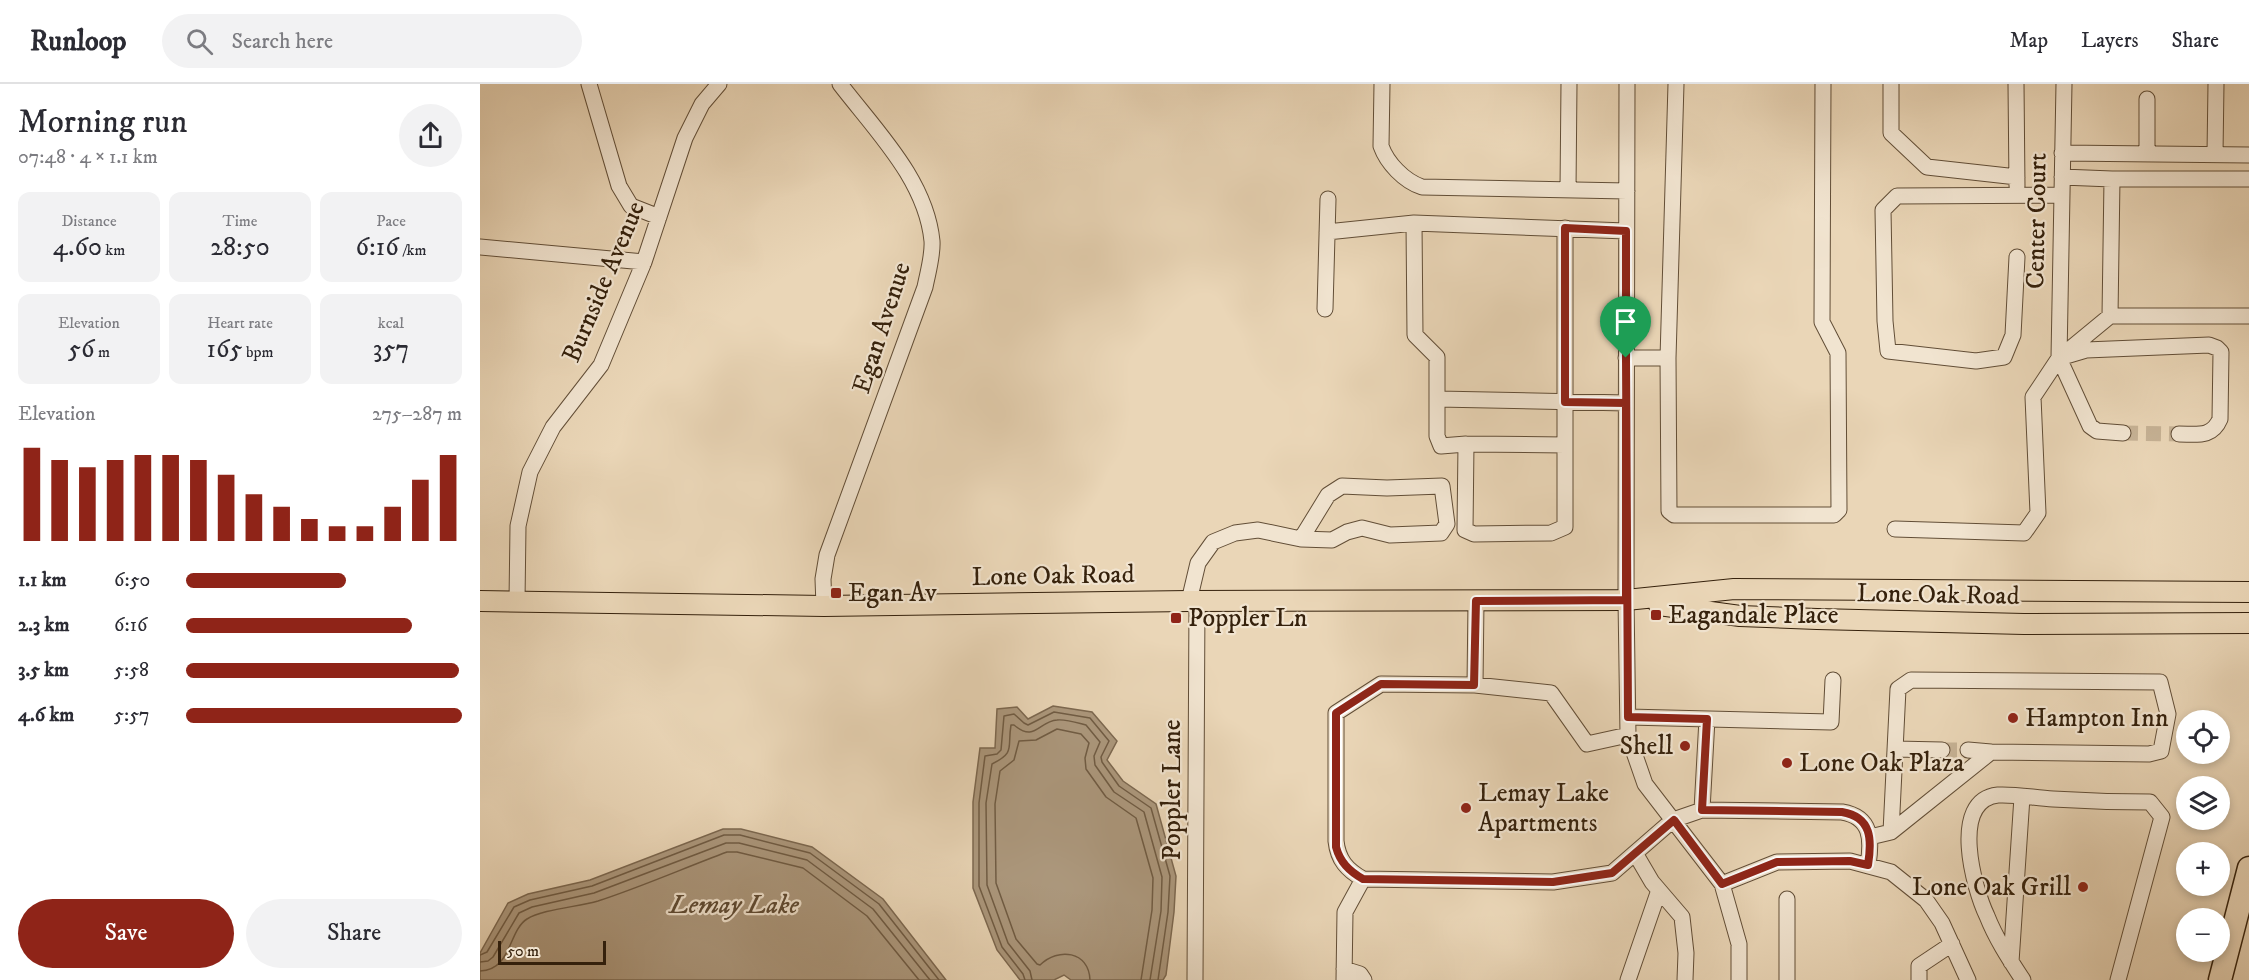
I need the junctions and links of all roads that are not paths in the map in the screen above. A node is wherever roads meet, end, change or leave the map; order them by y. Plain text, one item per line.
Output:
1 (589, 84) edge
2 (719, 84) edge
3 (840, 84) edge
4 (1382, 84) edge
5 (1569, 84) edge
6 (1627, 84) edge
7 (1676, 84) edge
8 (1823, 84) edge
9 (1891, 84) edge
10 (2016, 84) edge
11 (2064, 84) edge
12 (2216, 84) edge
13 (2147, 99) dead end
14 (2062, 153) junction
15 (2147, 154) junction
16 (2215, 154) junction
17 (2249, 154) edge
18 (2017, 177) junction
19 (2062, 177) junction
20 (2112, 179) junction
21 (2249, 179) edge
22 (1568, 190) junction
23 (1627, 191) junction
24 (2017, 195) junction
25 (2062, 195) junction
26 (1328, 199) dead end
27 (659, 217) junction
28 (1414, 223) junction
29 (1565, 228) junction
30 (1626, 231) junction
31 (1328, 232) junction
32 (480, 247) edge
33 (2017, 257) dead end
34 (644, 262) junction
35 (1325, 309) dead end
36 (2110, 316) junction
37 (2249, 316) edge
38 (1626, 358) junction
39 (1668, 358) junction
40 (2059, 358) junction
41 (1438, 399) junction
42 (1565, 402) junction
43 (1626, 403) junction
44 (2123, 433) tunnel mouth
45 (2179, 434) tunnel mouth
46 (1466, 444) junction
47 (1565, 445) junction
48 (1895, 529) dead end
49 (1301, 539) junction
50 (2249, 592) edge
51 (1626, 600) junction
52 (480, 601) edge
53 (517, 601) junction
54 (1193, 601) junction
55 (1476, 601) junction
56 (824, 606) junction
57 (2249, 623) edge
58 (2117, 624) junction
59 (2249, 636) edge
60 (1833, 680) dead end
61 (1474, 685) junction
62 (1628, 717) junction
63 (1707, 719) junction
64 (1628, 735) junction
65 (1895, 749) junction
66 (1942, 750) tunnel mouth
67 (1968, 750) tunnel mouth
68 (1991, 752) junction
69 (2022, 797) junction
70 (1702, 810) junction
71 (1674, 820) junction
72 (1892, 832) junction
73 (1870, 837) junction
74 (1635, 853) junction
75 (1868, 865) junction
76 (2249, 868) edge
77 (1363, 879) junction
78 (1722, 884) junction
79 (1659, 891) junction
80 (1787, 899) dead end
81 (1952, 944) junction
82 (2011, 962) junction
83 (1344, 975) edge
84 (1195, 980) edge
85 (1364, 980) edge
86 (1628, 980) edge
87 (1685, 980) edge
88 (1739, 980) edge
89 (1787, 980) edge
90 (1918, 980) edge
91 (1968, 980) edge
92 (2024, 980) edge
93 (2118, 980) edge
94 (2220, 980) edge

1 - 27 street
2 - 27 street, Burnside Avenue
3 - 56 street, Egan Avenue
4 - 22 street
5 - 22 street
6 - 23 street
7 - 39 street
8 - 39 street
9 - 18 street
10 - 18 street
11 - 14 street, Center Court
12 - 16 street
13 - 15 street
14 - 15 street
14 - 19 street, Center Court
15 - 16 street
16 - 17 street
18 - 24 street
19 - 20 street
19 - 25 street, Center Court
20 - 21 street
20 - 36 street
22 - 23 street
23 - 30 street
24 - 25 street
24 - 33 street
25 - 40 street, Center Court
26 - 31 street
27 - 34 street, Burnside Avenue
28 - 29 street
28 - 31 street
28 - 41 street
29 - 30 street
29 - 42 street
30 - 38 street
31 - 35 street
32 - 34 street
34 - 53 street, Burnside Avenue
36 - 37 street
36 - 40 street
38 - 39 street
38 - 43 street
40 - 44 street
40 - 45 street
40 - 48 street
41 - 42 street
41 - 46 street
42 - 43 street
42 - 47 street
43 - 51 street
46 - 47 street
46 - 47 street
49 - 49 street, Poppler Lane
49 - 54 street, Poppler Lane
50 - 51 main road, Lone Oak Road
51 - 55 main road, Lone Oak Road
51 - 58 main road, Lone Oak Road
51 - 62 street
52 - 53 main road, Lone Oak Road
53 - 56 main road, Lone Oak Road
54 - 55 main road, Lone Oak Road
54 - 56 main road, Lone Oak Road
54 - 84 street, Poppler Lane
55 - 61 street
57 - 58 main road, Lone Oak Road
58 - 59 main road
60 - 63 street
61 - 64 street
61 - 77 street
62 - 63 street
62 - 64 street
63 - 70 street
64 - 71 street
65 - 66 street
65 - 68 street
65 - 72 street
67 - 68 street
68 - 72 street
69 - 82 street
69 - 82 street
69 - 93 street
70 - 71 street
70 - 73 street
71 - 74 street
71 - 78 street
72 - 73 street
73 - 75 street
74 - 77 street
74 - 79 street
75 - 78 street
75 - 81 street
76 - 94 highway
77 - 83 street
78 - 88 street
79 - 86 street
79 - 87 street
80 - 89 street
81 - 90 street
81 - 91 street
82 - 92 street
83 - 85 street

